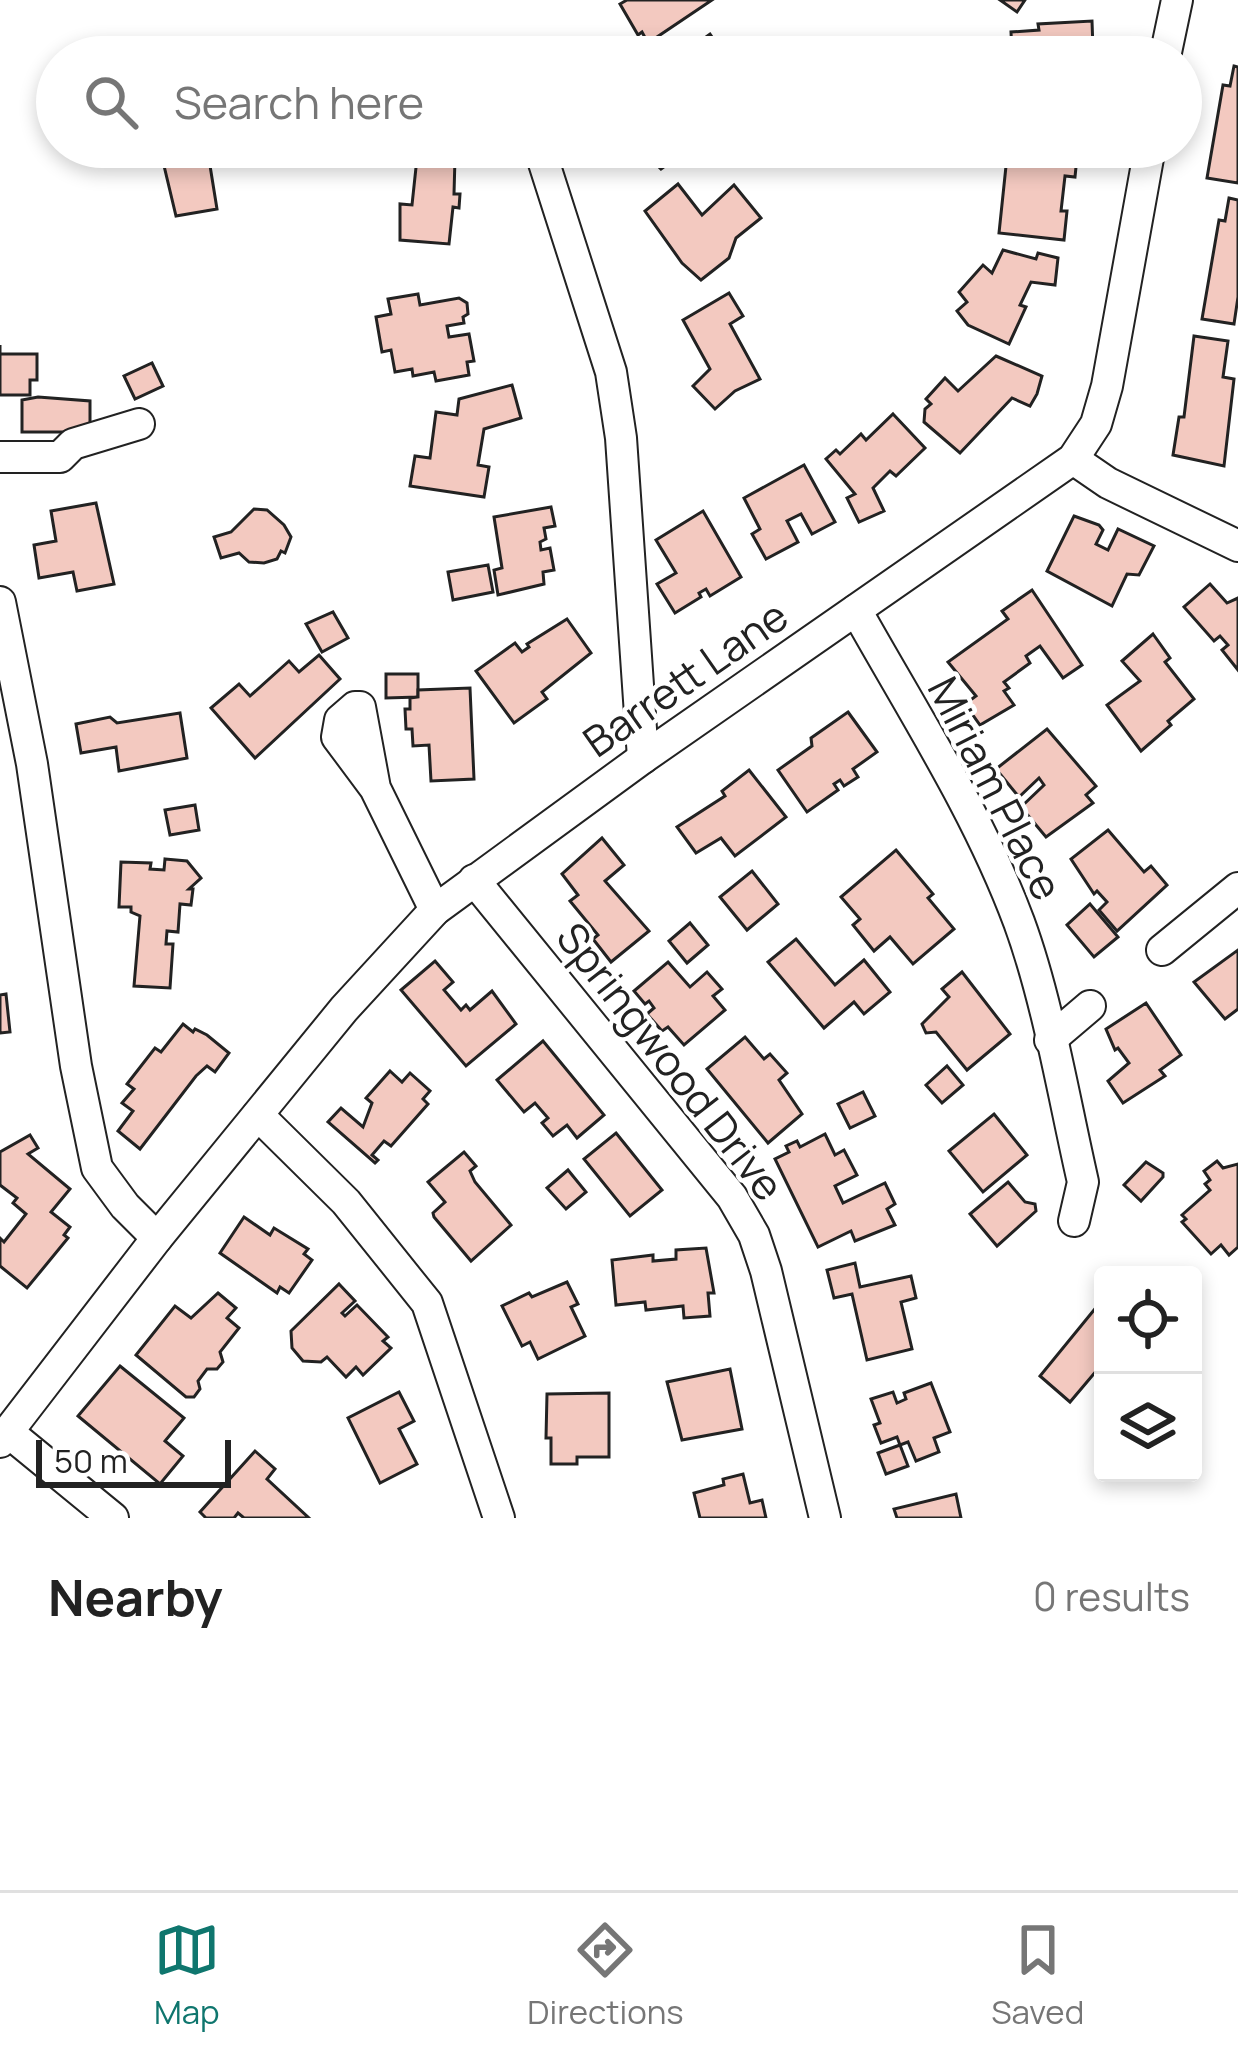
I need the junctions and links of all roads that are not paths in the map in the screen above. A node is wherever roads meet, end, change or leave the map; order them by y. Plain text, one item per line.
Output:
1 (1178, 0) edge
2 (1170, 36) edge
3 (546, 168) edge
4 (1146, 168) edge
5 (139, 424) dead end
6 (0, 457) edge
7 (1072, 459) junction
8 (1238, 546) edge
9 (0, 602) edge
10 (856, 610) junction
11 (643, 758) junction
12 (375, 788) dead end
13 (474, 880) junction
14 (1238, 888) edge
15 (435, 910) junction
16 (1162, 950) dead end
17 (1090, 1006) dead end
18 (1049, 1040) junction
19 (258, 1115) junction
20 (1074, 1221) dead end
21 (157, 1238) junction
22 (4, 1437) edge
23 (113, 1518) edge
24 (499, 1518) edge
25 (825, 1518) edge

1 - 2 street
3 - 11 street
4 - 7 street, Barrett Lane
5 - 6 street
7 - 8 street
7 - 10 street, Barrett Lane
9 - 21 street
10 - 11 street, Barrett Lane
10 - 18 street, Miriam Place
11 - 13 street, Barrett Lane
12 - 15 street
13 - 15 street, Barrett Lane
13 - 25 street, Springwood Drive
14 - 16 street
15 - 19 street, Barrett Lane
17 - 18 street
18 - 20 street, Miriam Place
19 - 21 street, Barrett Lane
19 - 24 street
21 - 22 street, Barrett Lane
22 - 23 street

